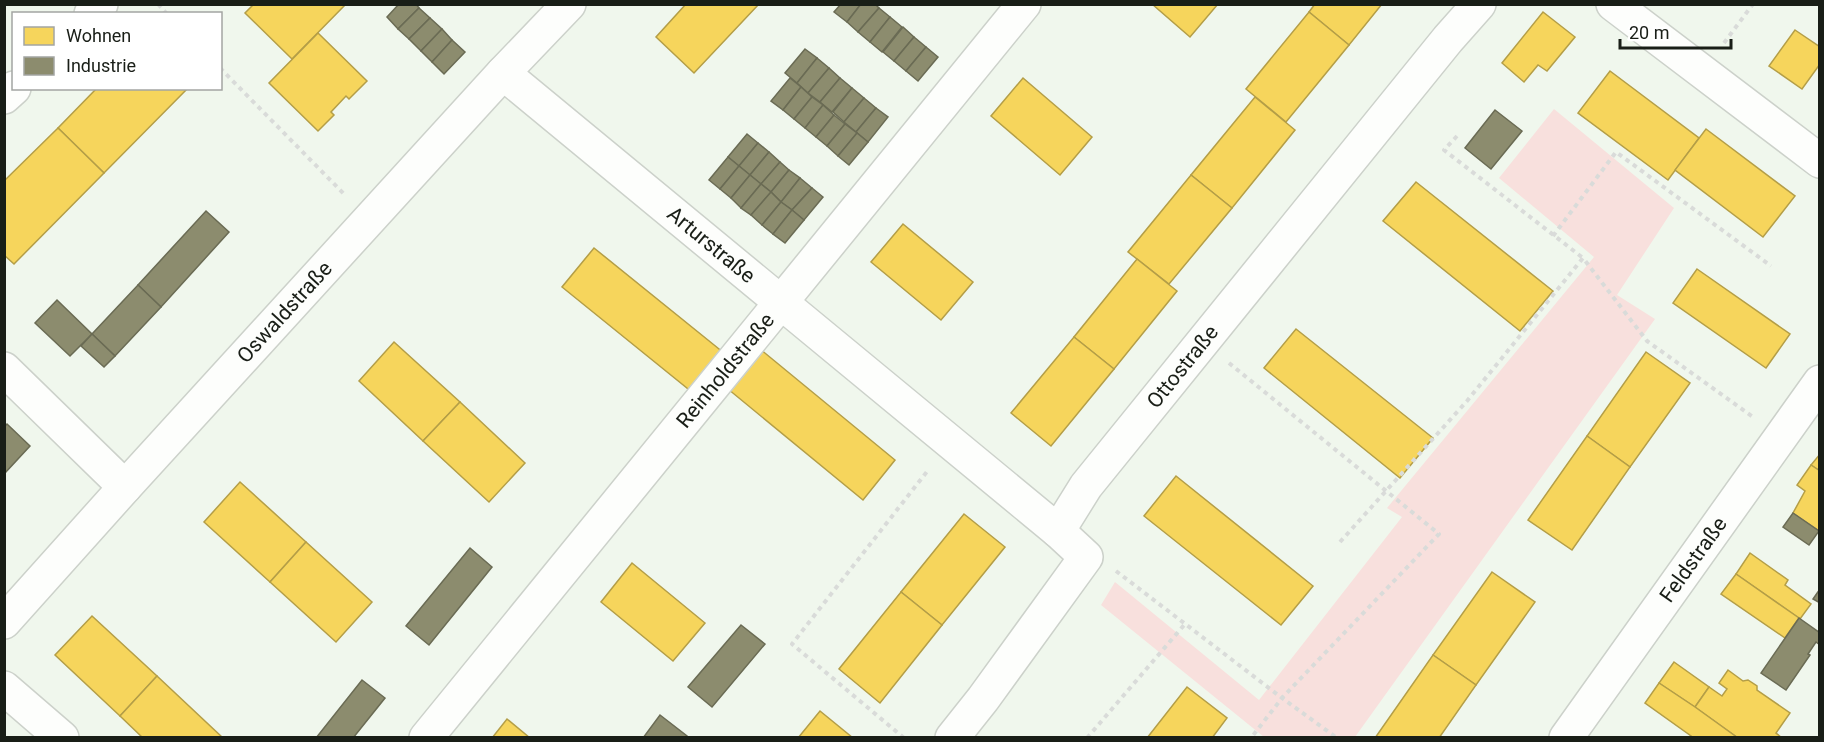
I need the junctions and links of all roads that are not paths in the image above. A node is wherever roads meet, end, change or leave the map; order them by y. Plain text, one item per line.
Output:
1 (569, 4) edge
2 (1024, 4) edge
3 (1479, 4) edge
4 (1613, 4) edge
5 (503, 73) junction
6 (1820, 162) edge
7 (782, 302) junction
8 (4, 369) edge
9 (1820, 382) edge
10 (125, 487) junction
11 (1058, 531) junction
12 (4, 622) edge
13 (4, 688) edge
14 (63, 738) edge
15 (426, 738) edge
16 (952, 738) edge
17 (1566, 738) edge

1 - 5 street, Oswaldstraße
2 - 7 street, Reinholdstraße
3 - 11 street, Ottostraße
4 - 6 street
5 - 7 street, Arturstraße
5 - 10 street, Oswaldstraße
7 - 11 street, Arturstraße
7 - 15 street, Reinholdstraße
8 - 10 street
9 - 17 street, Feldstraße
10 - 12 street, Oswaldstraße
11 - 16 street
13 - 14 street

